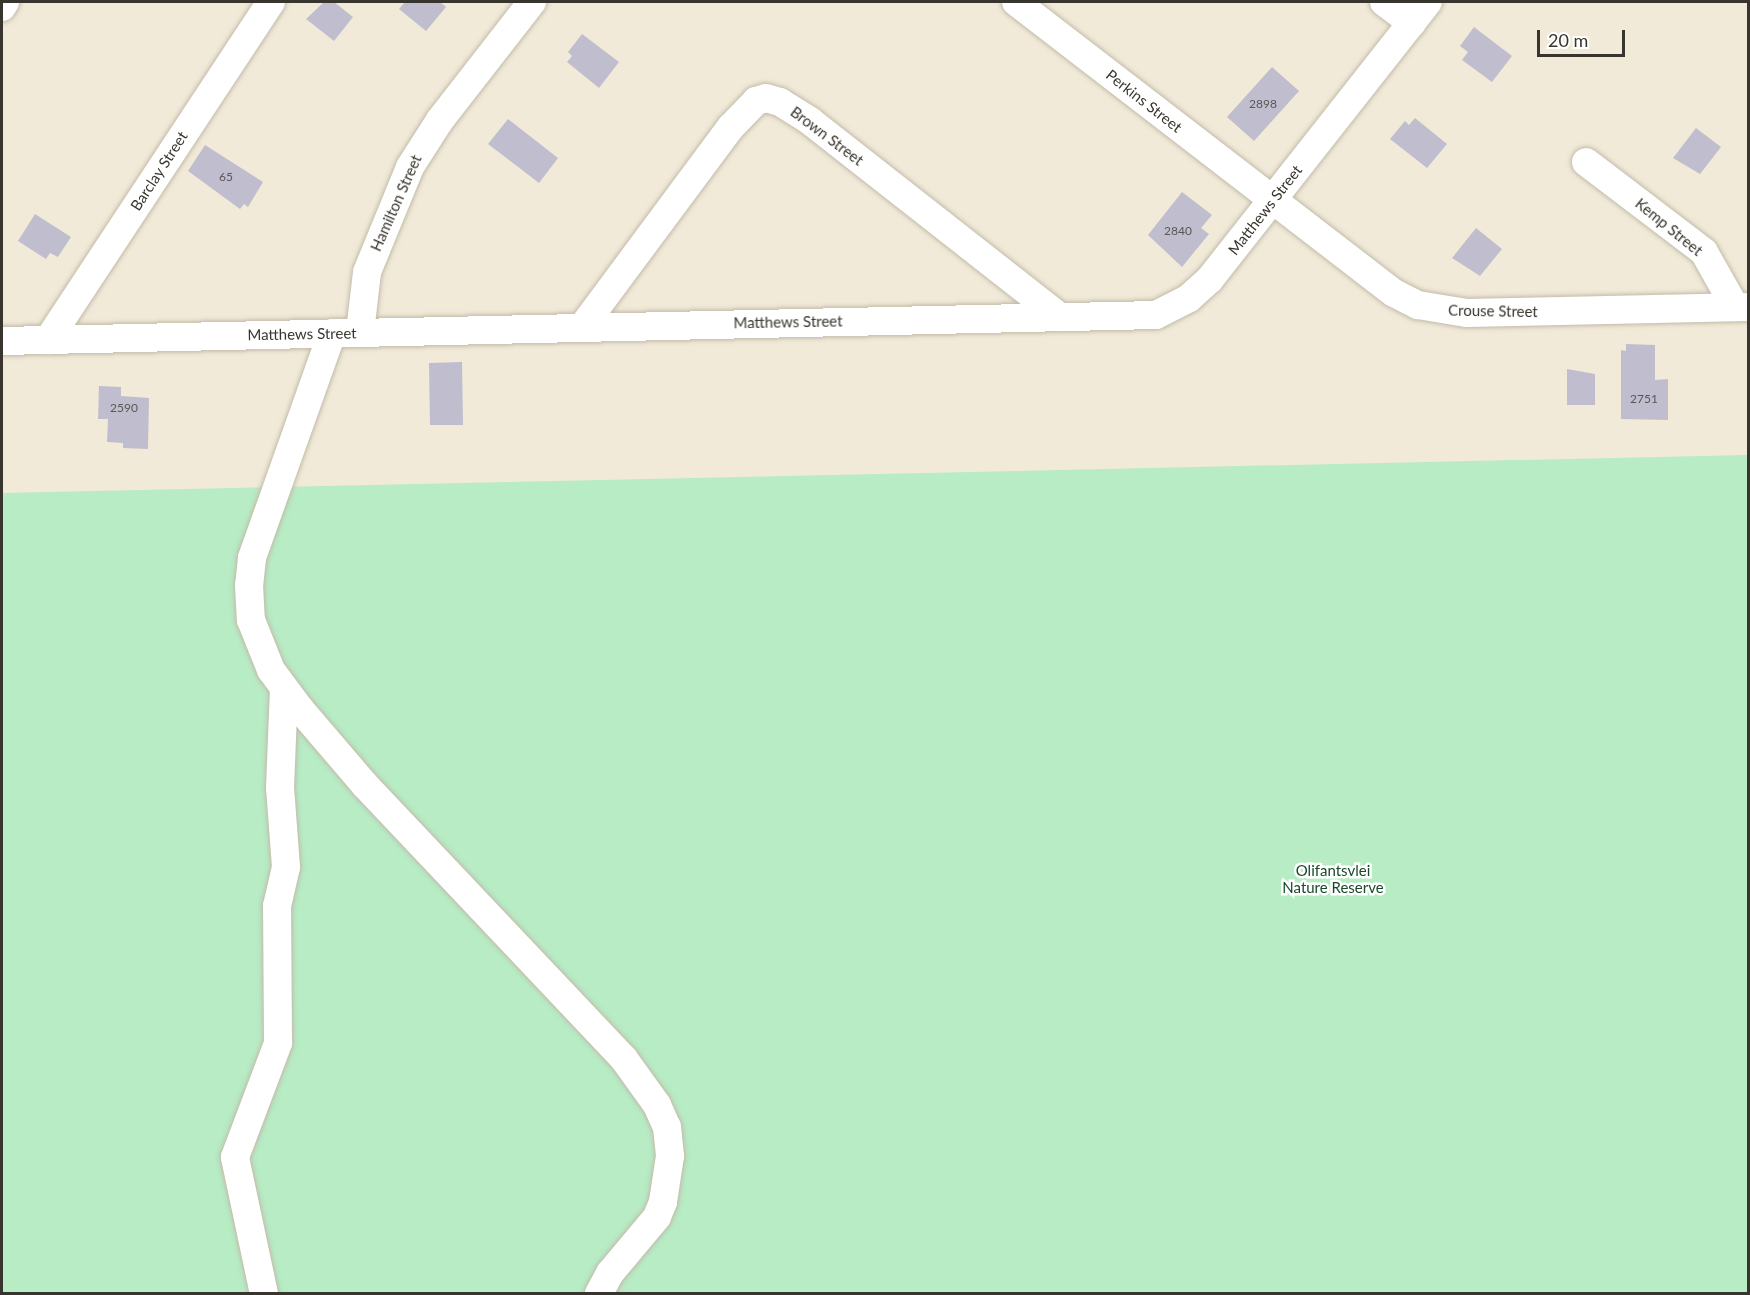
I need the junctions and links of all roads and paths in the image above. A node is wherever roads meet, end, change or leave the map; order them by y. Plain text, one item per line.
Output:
1 (5, 2) edge
2 (271, 2) edge
3 (532, 2) edge
4 (1016, 2) edge
5 (1384, 2) edge
6 (2, 8) edge
7 (1420, 12) edge
8 (1586, 162) dead end
9 (1272, 200) junction
10 (1742, 307) edge
11 (1060, 317) junction
12 (584, 327) junction
13 (360, 332) junction
14 (332, 333) junction
15 (48, 340) junction
16 (2, 341) edge
17 (284, 688) junction
18 (264, 1293) edge
19 (600, 1293) edge

1 - 6 street
2 - 15 street, Barclay Street
3 - 13 street, Hamilton Street
4 - 9 street, Perkins Street
5 - 7 street
7 - 9 street, Matthews Street
8 - 10 street, Kemp Street
9 - 10 street, Crouse Street
9 - 11 street, Matthews Street
11 - 12 street, Matthews Street
11 - 12 street, Brown Street
12 - 13 street, Matthews Street
13 - 14 street, Matthews Street
14 - 15 street, Matthews Street
14 - 17 street
15 - 16 street, Matthews Street
17 - 18 street
17 - 19 street

